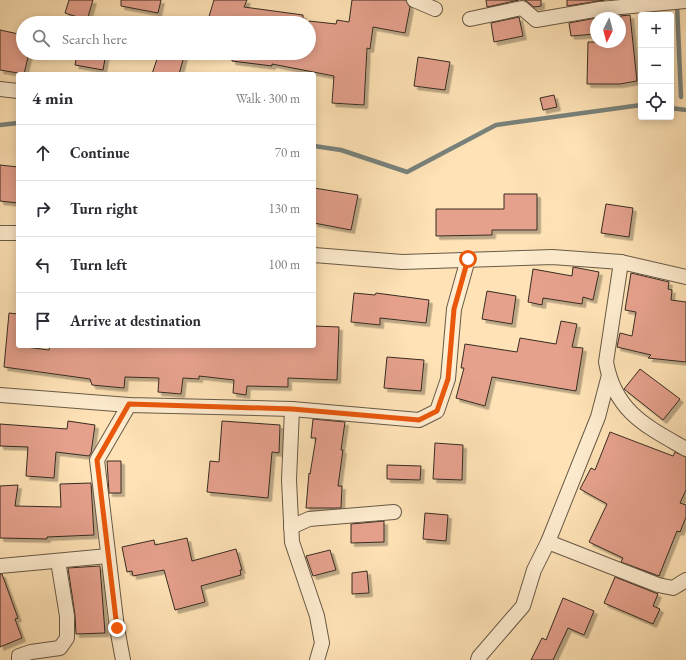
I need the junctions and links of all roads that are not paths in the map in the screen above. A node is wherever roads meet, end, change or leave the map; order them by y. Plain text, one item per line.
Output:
1 (414, 0) edge
2 (685, 1) edge
3 (435, 9) dead end
4 (470, 19) dead end
5 (0, 89) edge
6 (16, 91) edge
7 (0, 233) edge
8 (16, 233) edge
9 (316, 255) edge
10 (468, 259) junction
11 (621, 262) junction
12 (686, 277) edge
13 (609, 375) junction
14 (0, 395) edge
15 (129, 404) junction
16 (292, 409) junction
17 (686, 449) edge
18 (394, 512) dead end
19 (291, 527) junction
20 (548, 542) junction
21 (108, 556) junction
22 (58, 561) junction
23 (0, 566) edge
24 (686, 580) edge
25 (20, 660) edge
26 (123, 660) edge
27 (317, 660) edge
28 (478, 660) edge

1 - 3 street
2 - 4 street
5 - 6 street
7 - 8 street
9 - 10 street
10 - 11 street
10 - 16 street
11 - 12 street
11 - 13 street
13 - 17 street
13 - 20 street
14 - 15 street
15 - 16 street
15 - 21 street
16 - 19 street
18 - 19 street
19 - 27 street
20 - 24 street
20 - 28 street
21 - 22 street
21 - 26 street
22 - 23 street
22 - 25 street

